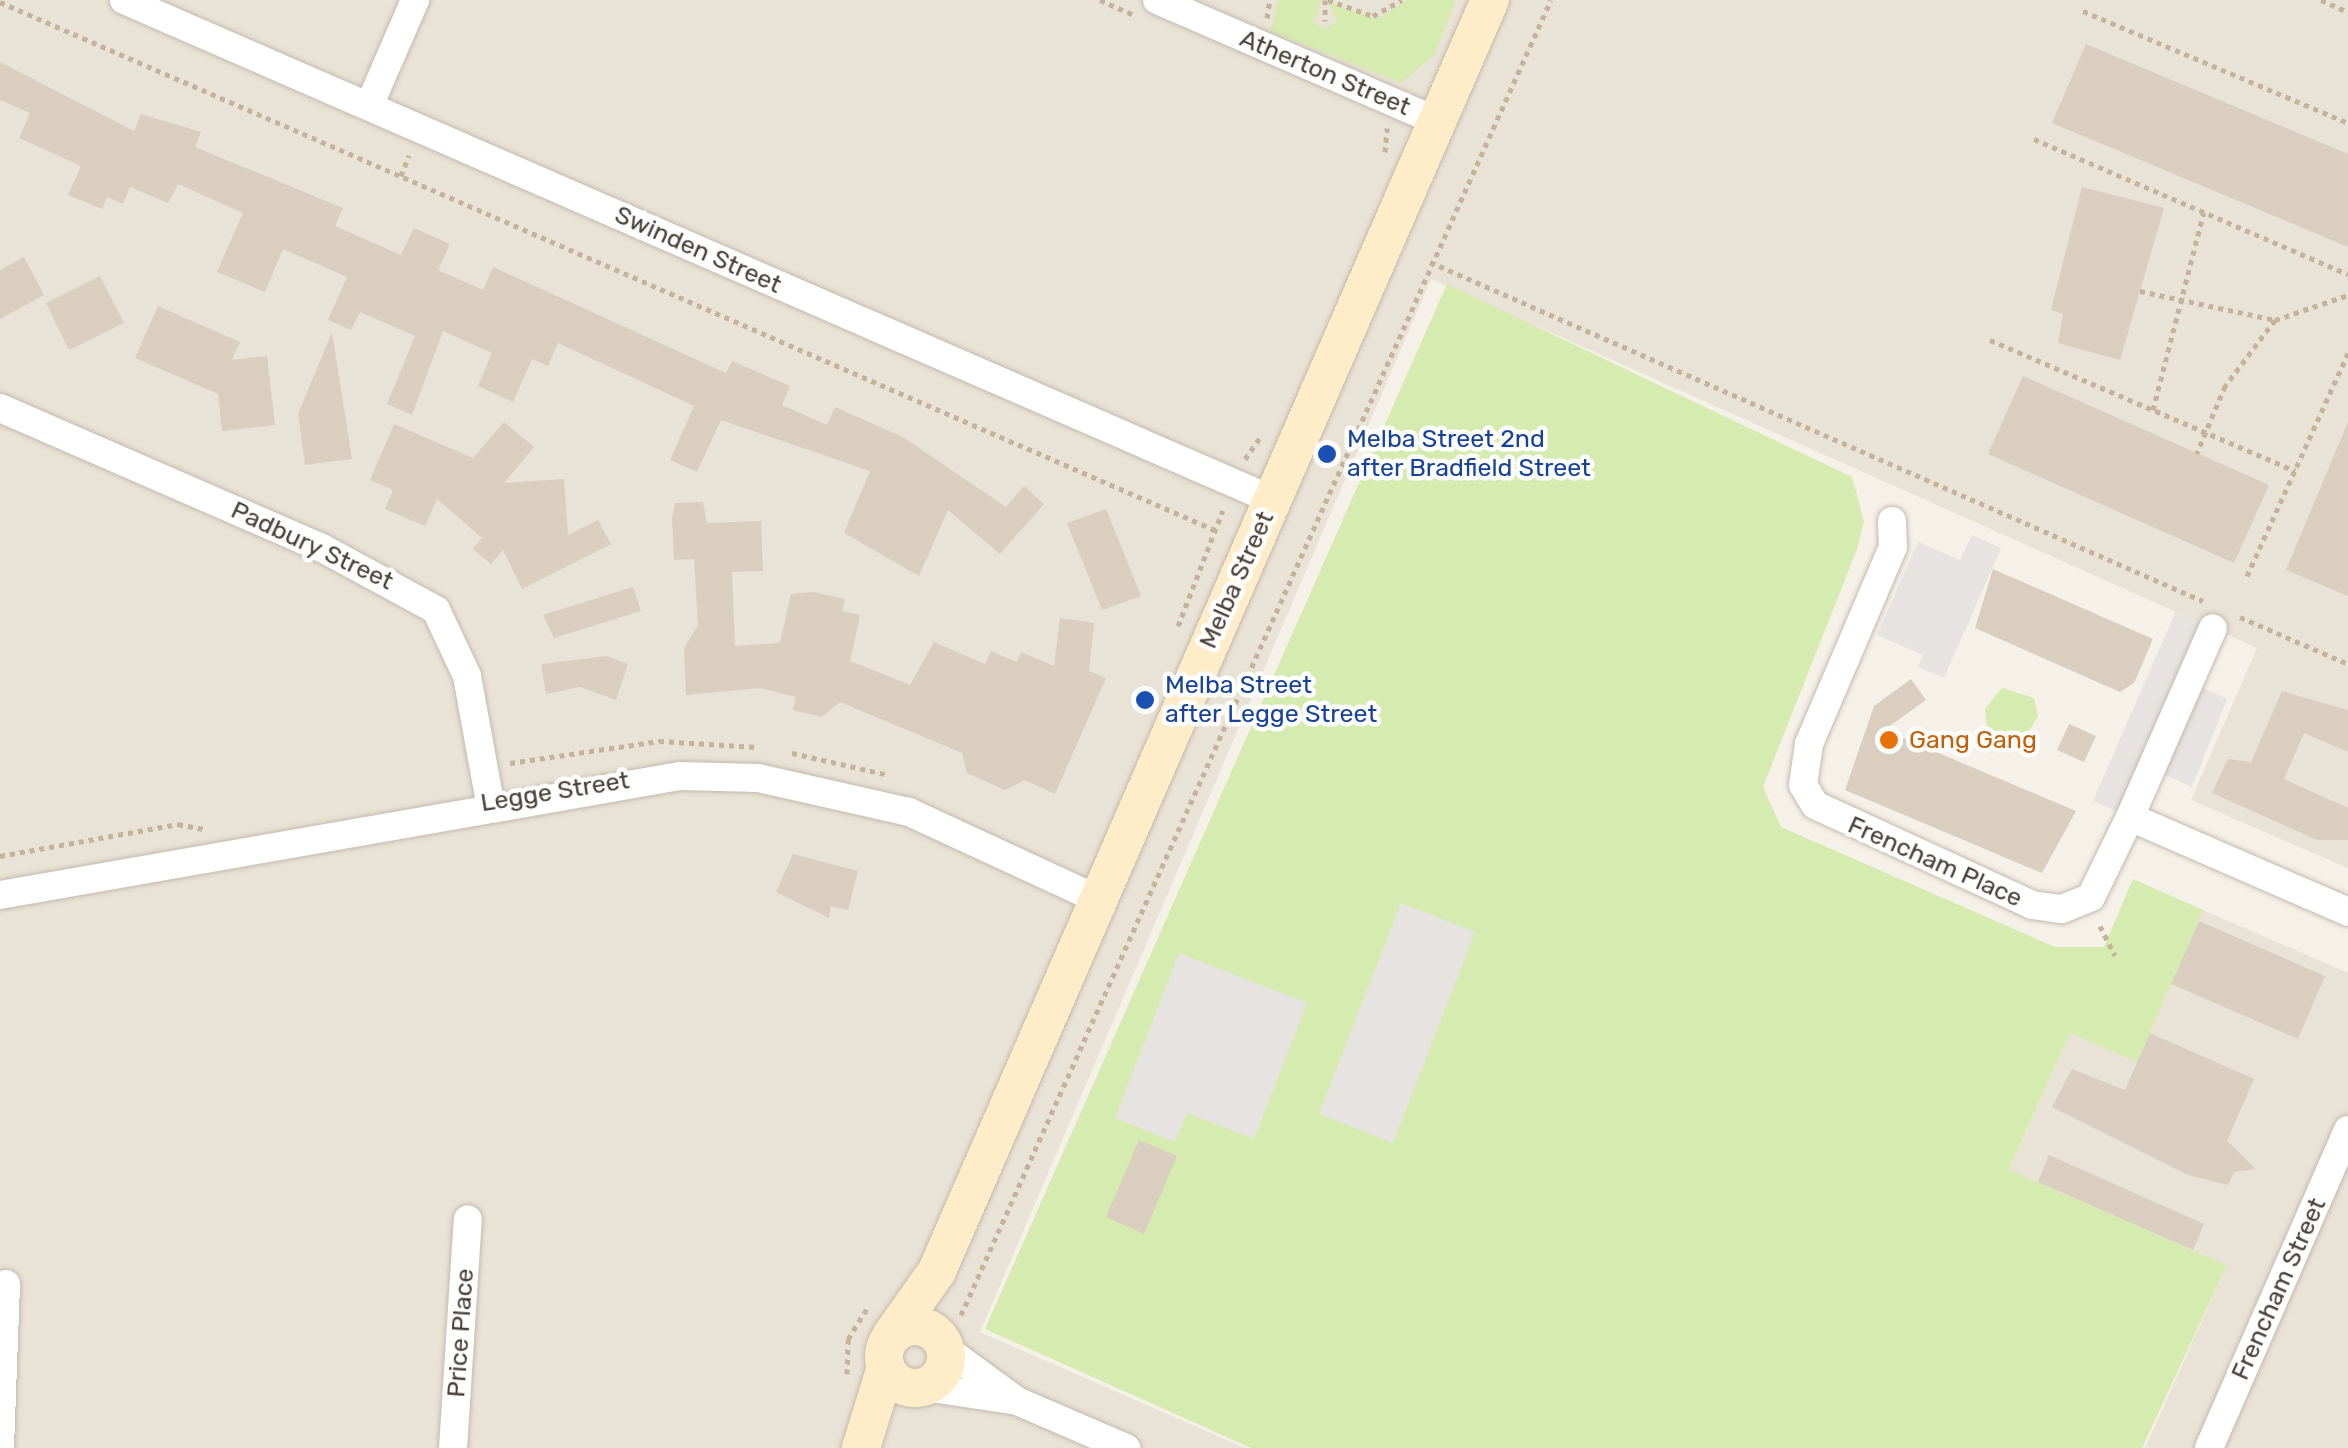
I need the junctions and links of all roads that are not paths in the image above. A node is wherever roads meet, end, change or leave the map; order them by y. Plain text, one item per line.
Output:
1 (124, 0) edge
2 (415, 0) edge
3 (1157, 0) edge
4 (1490, 0) edge
5 (369, 106) junction
6 (1437, 121) junction
7 (0, 408) edge
8 (1273, 500) junction
9 (1892, 521) dead end
10 (2213, 628) dead end
11 (490, 802) junction
12 (2130, 818) junction
13 (0, 895) edge
14 (1094, 898) junction
15 (2348, 912) edge
16 (2348, 1130) edge
17 (2340, 1170) edge
18 (468, 1219) dead end
19 (937, 1271) junction
20 (6, 1284) dead end
21 (949, 1335) junction
22 (888, 1353) junction
23 (924, 1387) junction
24 (1017, 1401) junction
25 (864, 1441) edge
26 (0, 1448) edge
27 (454, 1448) edge
28 (1126, 1448) edge
29 (2209, 1448) edge

1 - 5 street, Swinden Street
2 - 5 street
3 - 6 street, Atherton Street
4 - 6 street, Melba Street
5 - 8 street, Swinden Street
6 - 8 street, Melba Street
7 - 11 street, Padbury Street
8 - 14 street, Melba Street
9 - 12 street, Frencham Place
10 - 12 street, Frencham Place
11 - 13 street, Legge Street
11 - 14 street, Legge Street
12 - 15 street
14 - 19 street, Melba Street
16 - 17 street, Frencham Street
17 - 29 street, Frencham Street
18 - 27 street, Price Place
19 - 21 street, Melba Street
19 - 22 street, Melba Street
20 - 26 street
21 - 22 street
21 - 23 street
21 - 24 street
22 - 23 street
22 - 25 street, Melba Street
23 - 24 street
23 - 25 street, Melba Street
24 - 28 street

